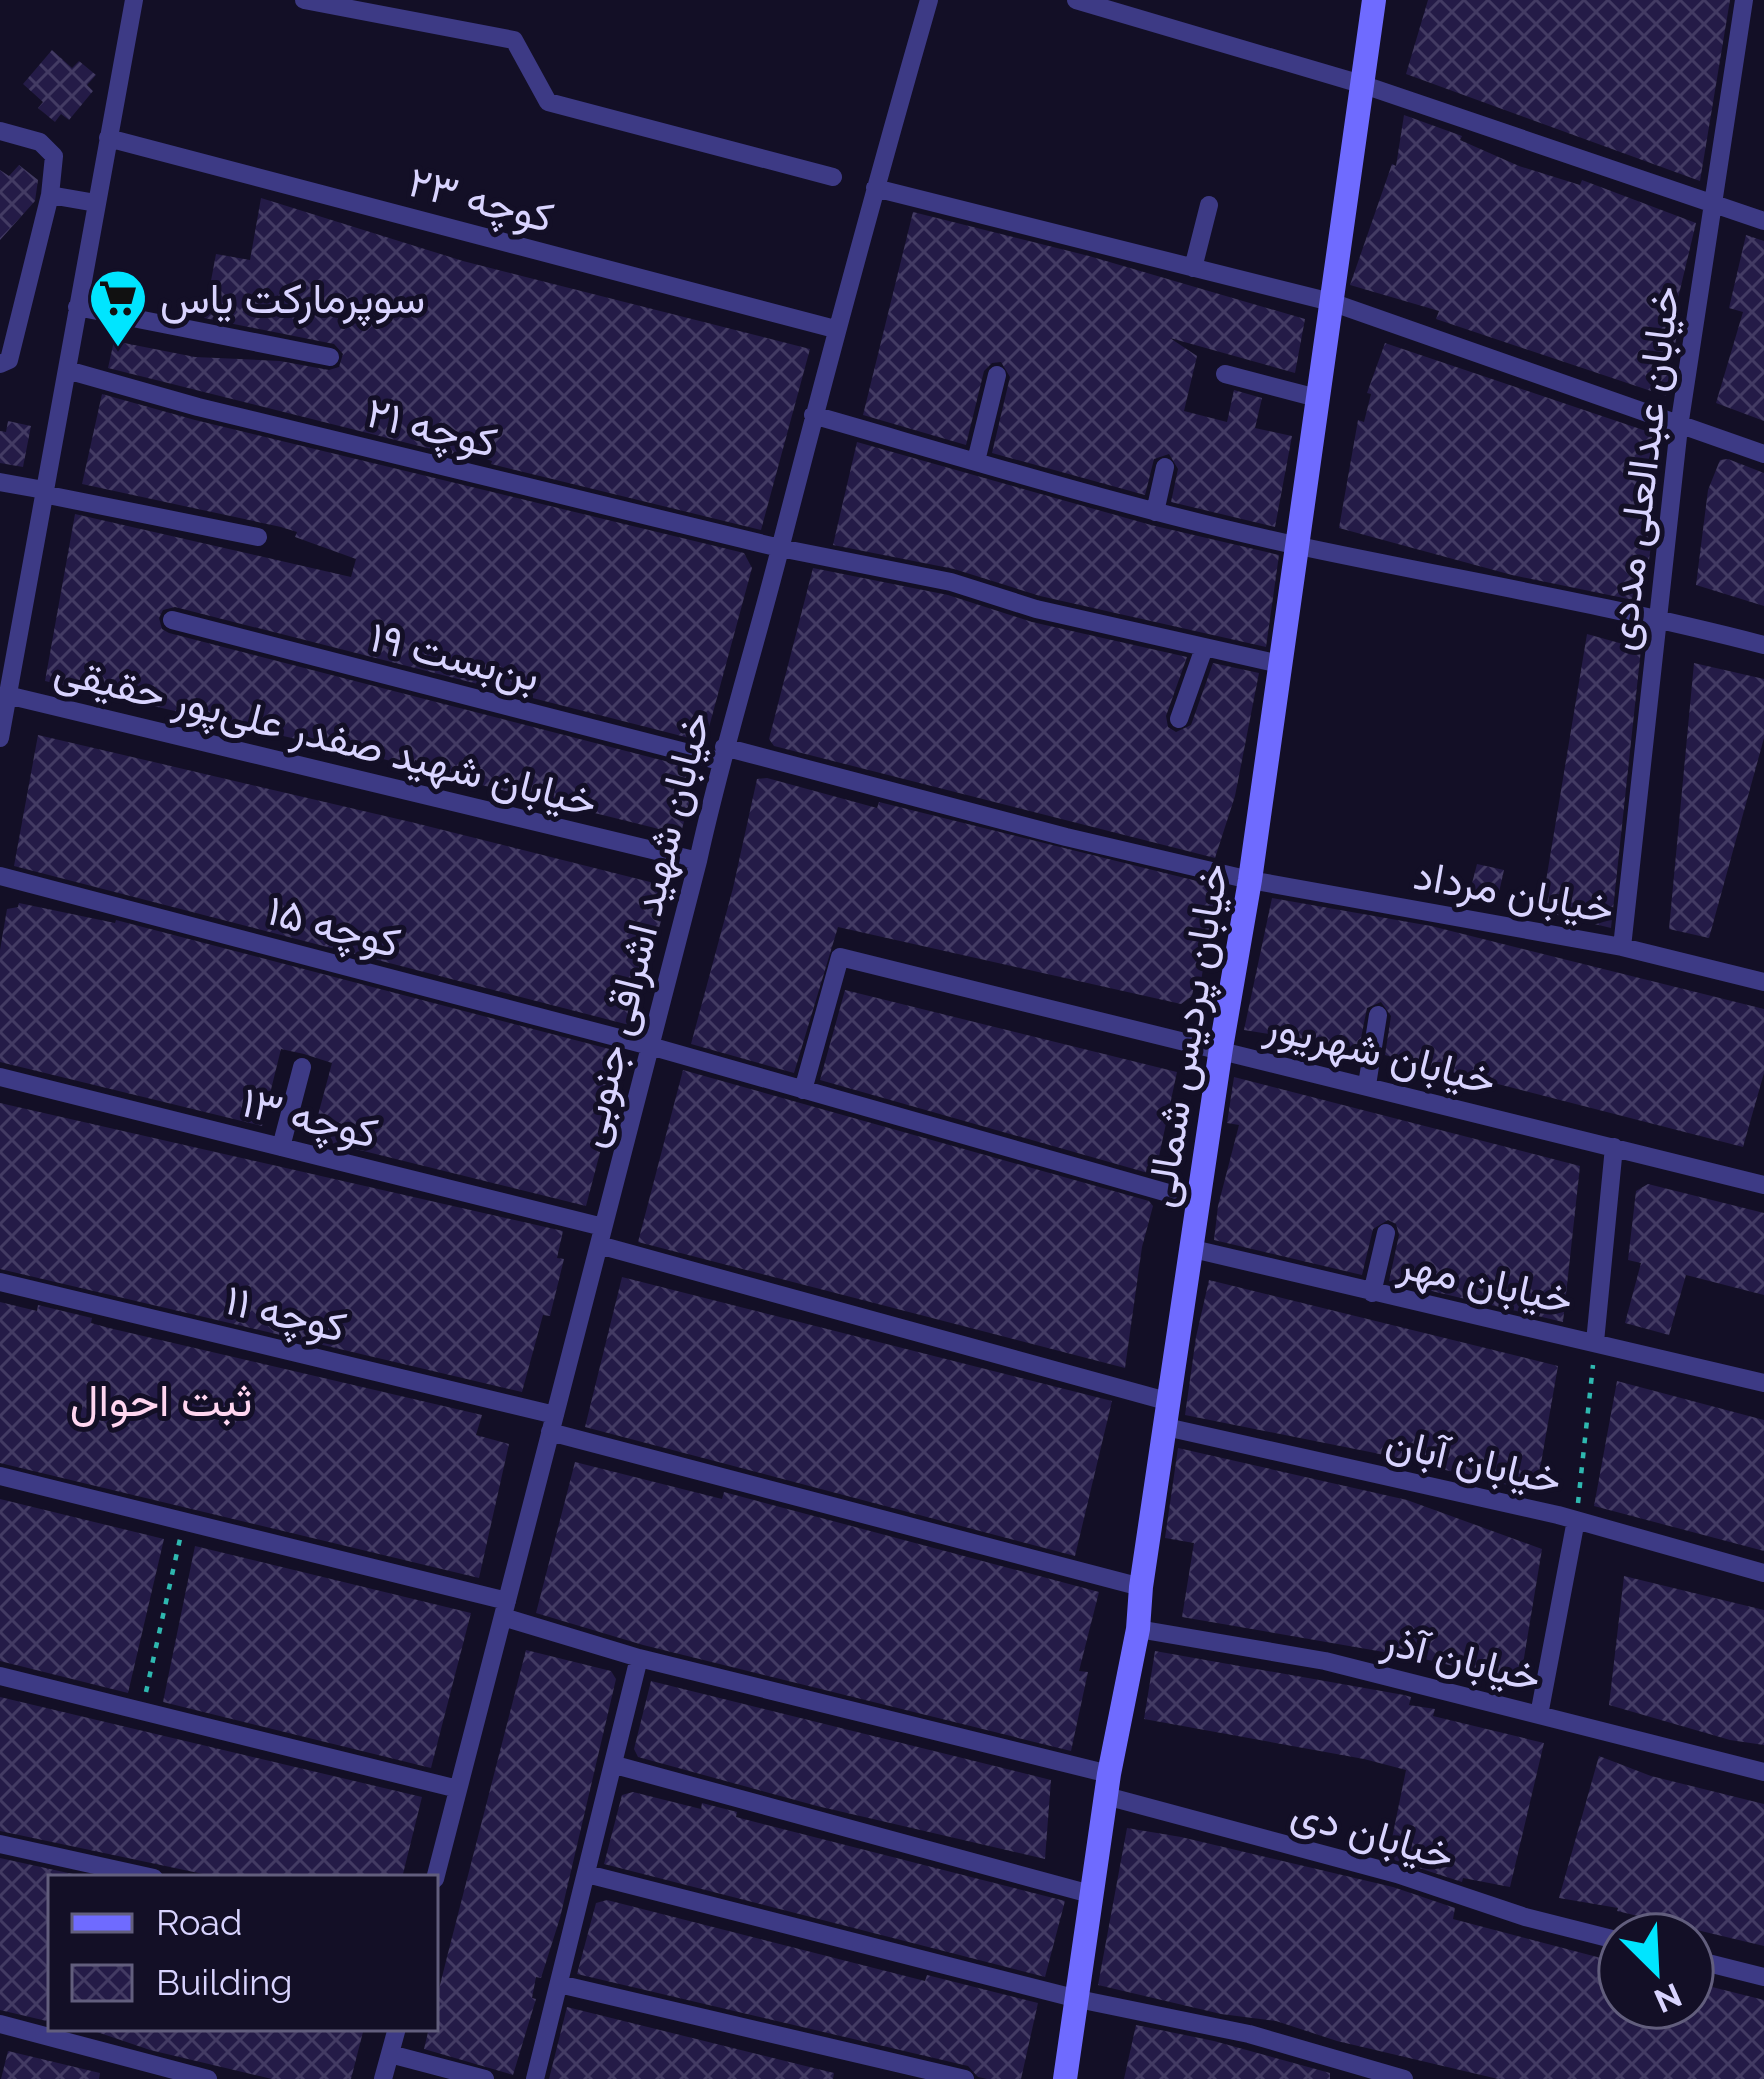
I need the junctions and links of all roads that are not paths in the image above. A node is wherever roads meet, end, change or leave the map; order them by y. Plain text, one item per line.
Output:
1 (134, 0) edge
2 (304, 0) edge
3 (929, 0) edge
4 (1076, 0) edge
5 (1374, 0) edge
6 (1744, 0) edge
7 (1361, 85) junction
8 (0, 131) edge
9 (108, 138) junction
10 (833, 177) dead end
11 (875, 188) junction
12 (50, 195) junction
13 (96, 203) junction
14 (1209, 205) dead end
15 (1713, 205) junction
16 (1764, 221) edge
17 (1193, 268) junction
18 (1330, 302) junction
19 (77, 307) junction
20 (835, 329) junction
21 (330, 357) dead end
22 (0, 364) edge
23 (67, 370) junction
24 (1225, 374) dead end
25 (997, 375) dead end
26 (1317, 398) junction
27 (813, 415) junction
28 (1679, 427) junction
29 (1764, 454) edge
30 (976, 461) junction
31 (1165, 467) dead end
32 (0, 482) edge
33 (43, 492) junction
34 (1155, 512) junction
35 (258, 537) dead end
36 (1298, 546) junction
37 (780, 548) junction
38 (1658, 617) junction
39 (172, 620) dead end
40 (1764, 645) edge
41 (1204, 648) junction
42 (1280, 664) junction
43 (6, 689) edge
44 (1179, 719) dead end
45 (0, 737) edge
46 (722, 754) junction
47 (956, 806) joint
48 (698, 862) junction
49 (0, 876) edge
50 (1250, 880) junction
51 (1622, 947) junction
52 (1764, 982) edge
53 (1378, 1015) dead end
54 (650, 1046) junction
55 (1221, 1048) junction
56 (302, 1067) dead end
57 (0, 1077) edge
58 (1366, 1085) junction
59 (803, 1090) junction
60 (281, 1147) junction
61 (1614, 1147) junction
62 (1764, 1185) edge
63 (1200, 1202) junction
64 (1386, 1233) dead end
65 (601, 1236) junction
66 (1193, 1249) junction
67 (0, 1282) edge
68 (1372, 1293) junction
69 (863, 1318) joint
70 (1595, 1342) junction
71 (1764, 1383) edge
72 (1168, 1414) junction
73 (552, 1424) junction
74 (0, 1477) edge
75 (1576, 1520) junction
76 (1764, 1573) edge
77 (1141, 1587) junction
78 (505, 1609) junction
79 (1138, 1629) junction
80 (639, 1658) junction
81 (0, 1676) edge
82 (1539, 1715) junction
83 (615, 1765) junction
84 (1764, 1772) edge
85 (1107, 1785) junction
86 (458, 1789) junction
87 (0, 1844) edge
88 (587, 1874) junction
89 (140, 1875) edge
90 (436, 1875) edge
91 (1094, 1895) junction
92 (1596, 1935) edge
93 (1716, 1965) edge
94 (1764, 1977) edge
95 (559, 1984) junction
96 (1078, 1999) junction
97 (0, 2024) edge
98 (396, 2031) edge
99 (390, 2054) junction
100 (177, 2075) edge
101 (208, 2079) edge
102 (383, 2079) edge
103 (485, 2079) edge
104 (535, 2079) edge
105 (965, 2079) edge
106 (1065, 2079) edge
107 (1404, 2079) edge

1 - 9 street
2 - 10 street
3 - 11 street, خیابان شهید اشراقی جنوبی
4 - 7 street
5 - 7 street, خیابان پردیس شمالی
6 - 15 street, خیابان عبدالعلی مددی
7 - 15 street
7 - 18 street, خیابان پردیس شمالی
8 - 12 street
9 - 13 street
9 - 20 street, کوچه ۲۳
11 - 17 street
11 - 20 street, خیابان شهید اشراقی جنوبی
12 - 13 street
12 - 22 street
13 - 19 street
14 - 17 street
15 - 16 street
15 - 28 street, خیابان عبدالعلی مددی
17 - 18 street
18 - 26 street, خیابان پردیس شمالی
18 - 28 street
19 - 21 street
19 - 23 street
20 - 27 street, خیابان شهید اشراقی جنوبی
23 - 33 street
23 - 37 street, کوچه ۲۱
24 - 26 street
25 - 30 street
26 - 36 street, خیابان پردیس شمالی
27 - 30 street
27 - 37 street, خیابان شهید اشراقی جنوبی
28 - 29 street
28 - 38 street, خیابان عبدالعلی مددی
30 - 34 street
31 - 34 street
32 - 33 street
33 - 35 street
33 - 43 street
34 - 36 street
36 - 38 street
36 - 42 street, خیابان پردیس شمالی
37 - 41 street, کوچه ۲۱
37 - 46 street, خیابان شهید اشراقی جنوبی
38 - 40 street
38 - 51 street, خیابان عبدالعلی مددی
39 - 46 street, بن‌بست ۱۹
41 - 42 street, کوچه ۲۱
41 - 44 street
42 - 50 street, خیابان پردیس شمالی
43 - 45 street
43 - 48 street, خیابان شهید صفدر علی‌پور حقیقی
46 - 47 street, بن‌بست ۱۹
46 - 48 street, خیابان شهید اشراقی جنوبی
47 - 50 street, خیابان مرداد
48 - 54 street, خیابان شهید اشراقی جنوبی
49 - 54 street, کوچه ۱۵
50 - 51 street, خیابان مرداد
50 - 55 street, خیابان پردیس شمالی
51 - 52 street, خیابان مرداد
53 - 58 street
54 - 59 street, کوچه ۱۵
54 - 65 street, خیابان شهید اشراقی جنوبی
55 - 58 street, خیابان شهریور
55 - 59 street, خیابان شهریور
55 - 63 street, خیابان پردیس شمالی
56 - 60 street
57 - 60 street, کوچه ۱۳
58 - 61 street, خیابان شهریور
59 - 63 street, کوچه ۱۵
60 - 65 street, کوچه ۱۳
61 - 62 street, خیابان شهریور
61 - 70 street
63 - 66 street, خیابان پردیس شمالی
64 - 68 street
65 - 69 street, کوچه ۱۳
65 - 73 street, خیابان شهید اشراقی جنوبی
66 - 68 street, خیابان مهر
66 - 72 street, خیابان پردیس شمالی
67 - 73 street, کوچه ۱۱
68 - 70 street, خیابان مهر
69 - 72 street, خیابان آبان
70 - 71 street, خیابان مهر
72 - 75 street, خیابان آبان
72 - 77 street, خیابان پردیس شمالی
73 - 77 street, کوچه ۱۱
73 - 78 street, خیابان شهید اشراقی جنوبی
74 - 78 street, خیابان دی
75 - 76 street, خیابان آبان
75 - 82 street
77 - 79 street, خیابان پردیس شمالی
78 - 80 street, خیابان دی
78 - 86 street, خیابان شهید اشراقی جنوبی
79 - 82 street, خیابان آذر
79 - 85 street, خیابان پردیس شمالی
80 - 83 street
80 - 85 street, خیابان دی
81 - 86 street
82 - 84 street, خیابان آذر
83 - 88 street
83 - 91 street
85 - 91 street, خیابان پردیس شمالی
85 - 92 street, خیابان دی
86 - 90 street, خیابان شهید اشراقی جنوبی
87 - 89 street
88 - 95 street
88 - 96 street
91 - 96 street, خیابان پردیس شمالی
93 - 94 street
95 - 104 street
95 - 105 street
96 - 106 street, خیابان پردیس شمالی
96 - 107 street
97 - 100 street
98 - 99 street
99 - 102 street
99 - 103 street
100 - 101 street

